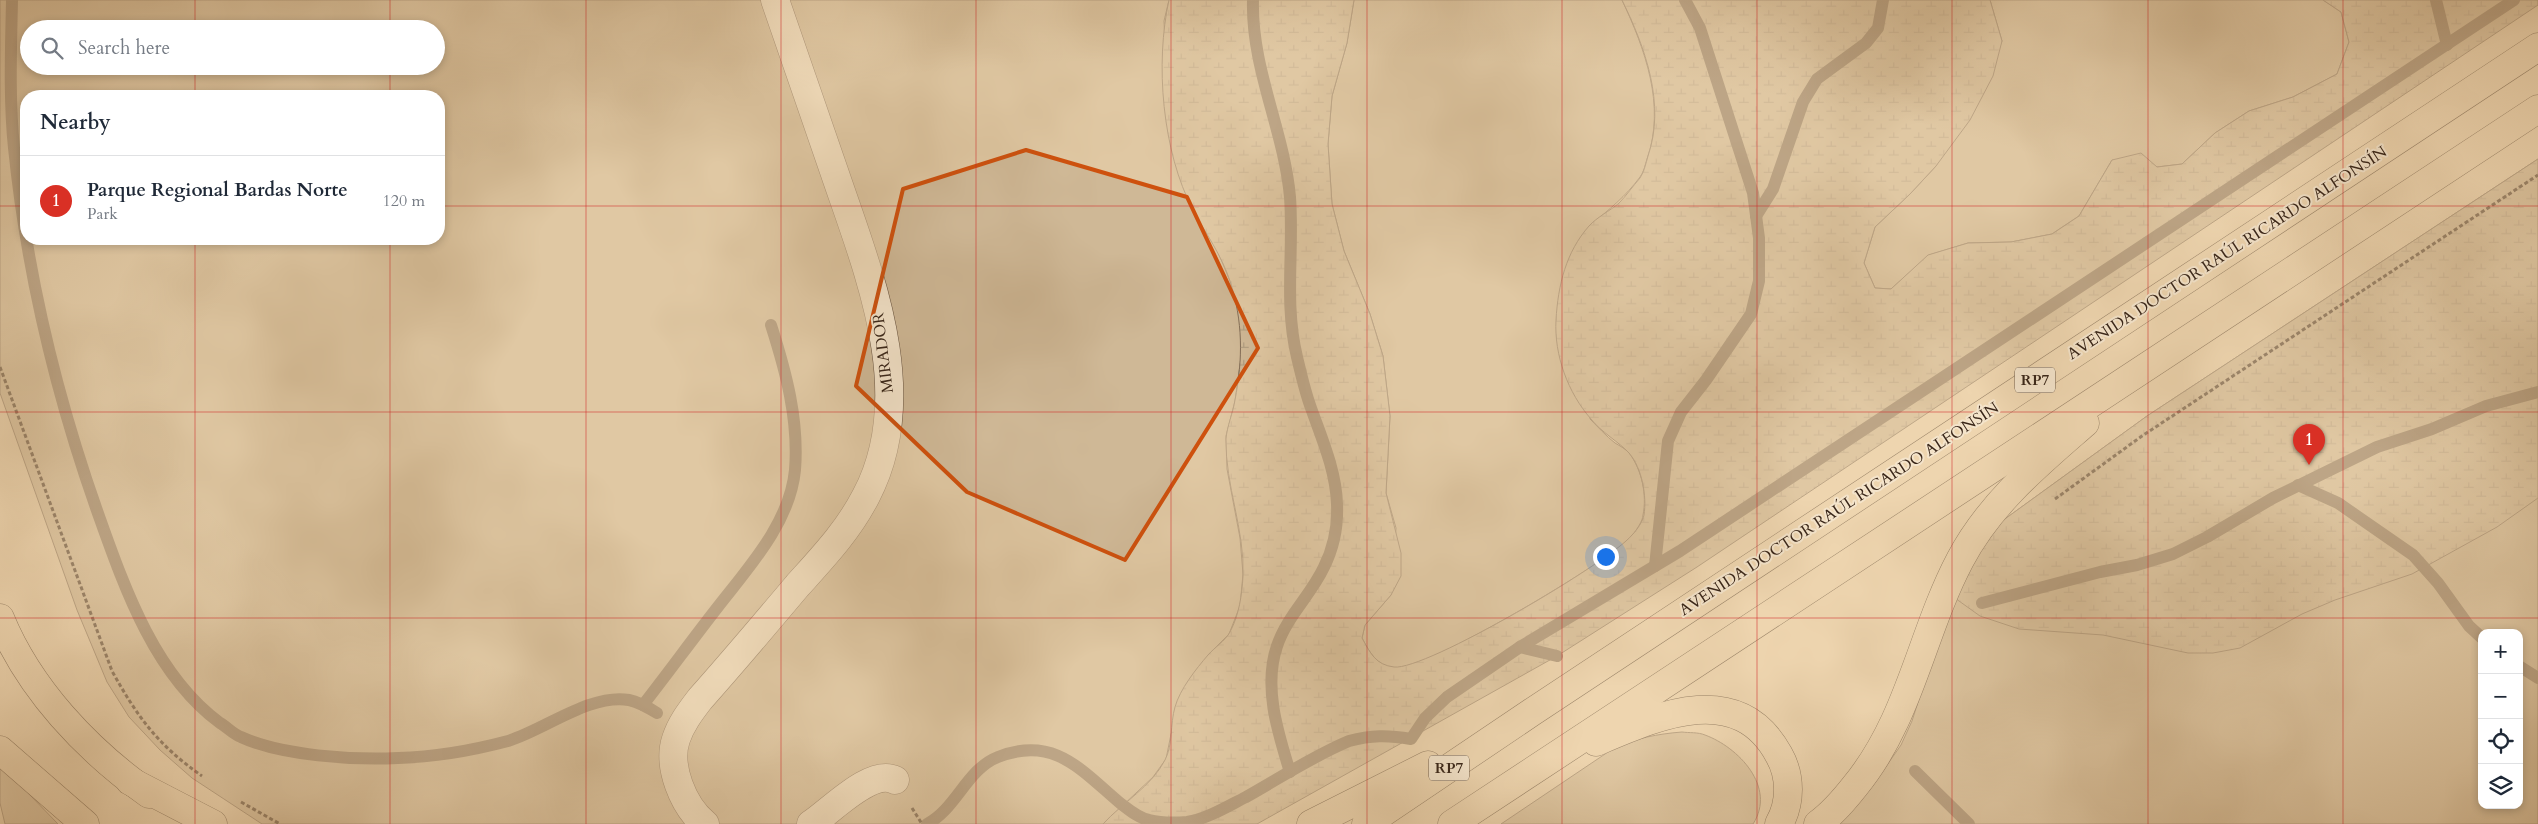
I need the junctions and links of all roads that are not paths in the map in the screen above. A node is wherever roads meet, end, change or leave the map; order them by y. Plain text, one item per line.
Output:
1 (775, 0) edge
2 (2538, 47) edge
3 (2538, 109) edge
4 (2157, 359) junction
5 (0, 618) edge
6 (1532, 712) junction
7 (0, 750) edge
8 (1533, 769) junction
9 (895, 780) dead end
10 (130, 781) junction
11 (84, 824) edge
12 (190, 824) edge
13 (213, 824) edge
14 (704, 824) edge
15 (811, 824) edge
16 (1311, 824) edge
17 (1366, 824) edge
18 (1452, 824) edge
19 (1779, 824) edge
20 (1818, 824) edge

1 - 14 street, MIRADOR
2 - 6 main road, AVENIDA DOCTOR RAÚL RICARDO ALFONSÍN / RP7
3 - 4 main road
4 - 8 main road
4 - 20 main road
5 - 10 main road
6 - 16 main road
6 - 17 main road, AVENIDA DOCTOR RAÚL RICARDO ALFONSÍN / RP7
7 - 11 main road
8 - 18 main road
8 - 19 main road
9 - 15 street
10 - 12 main road
10 - 13 main road

